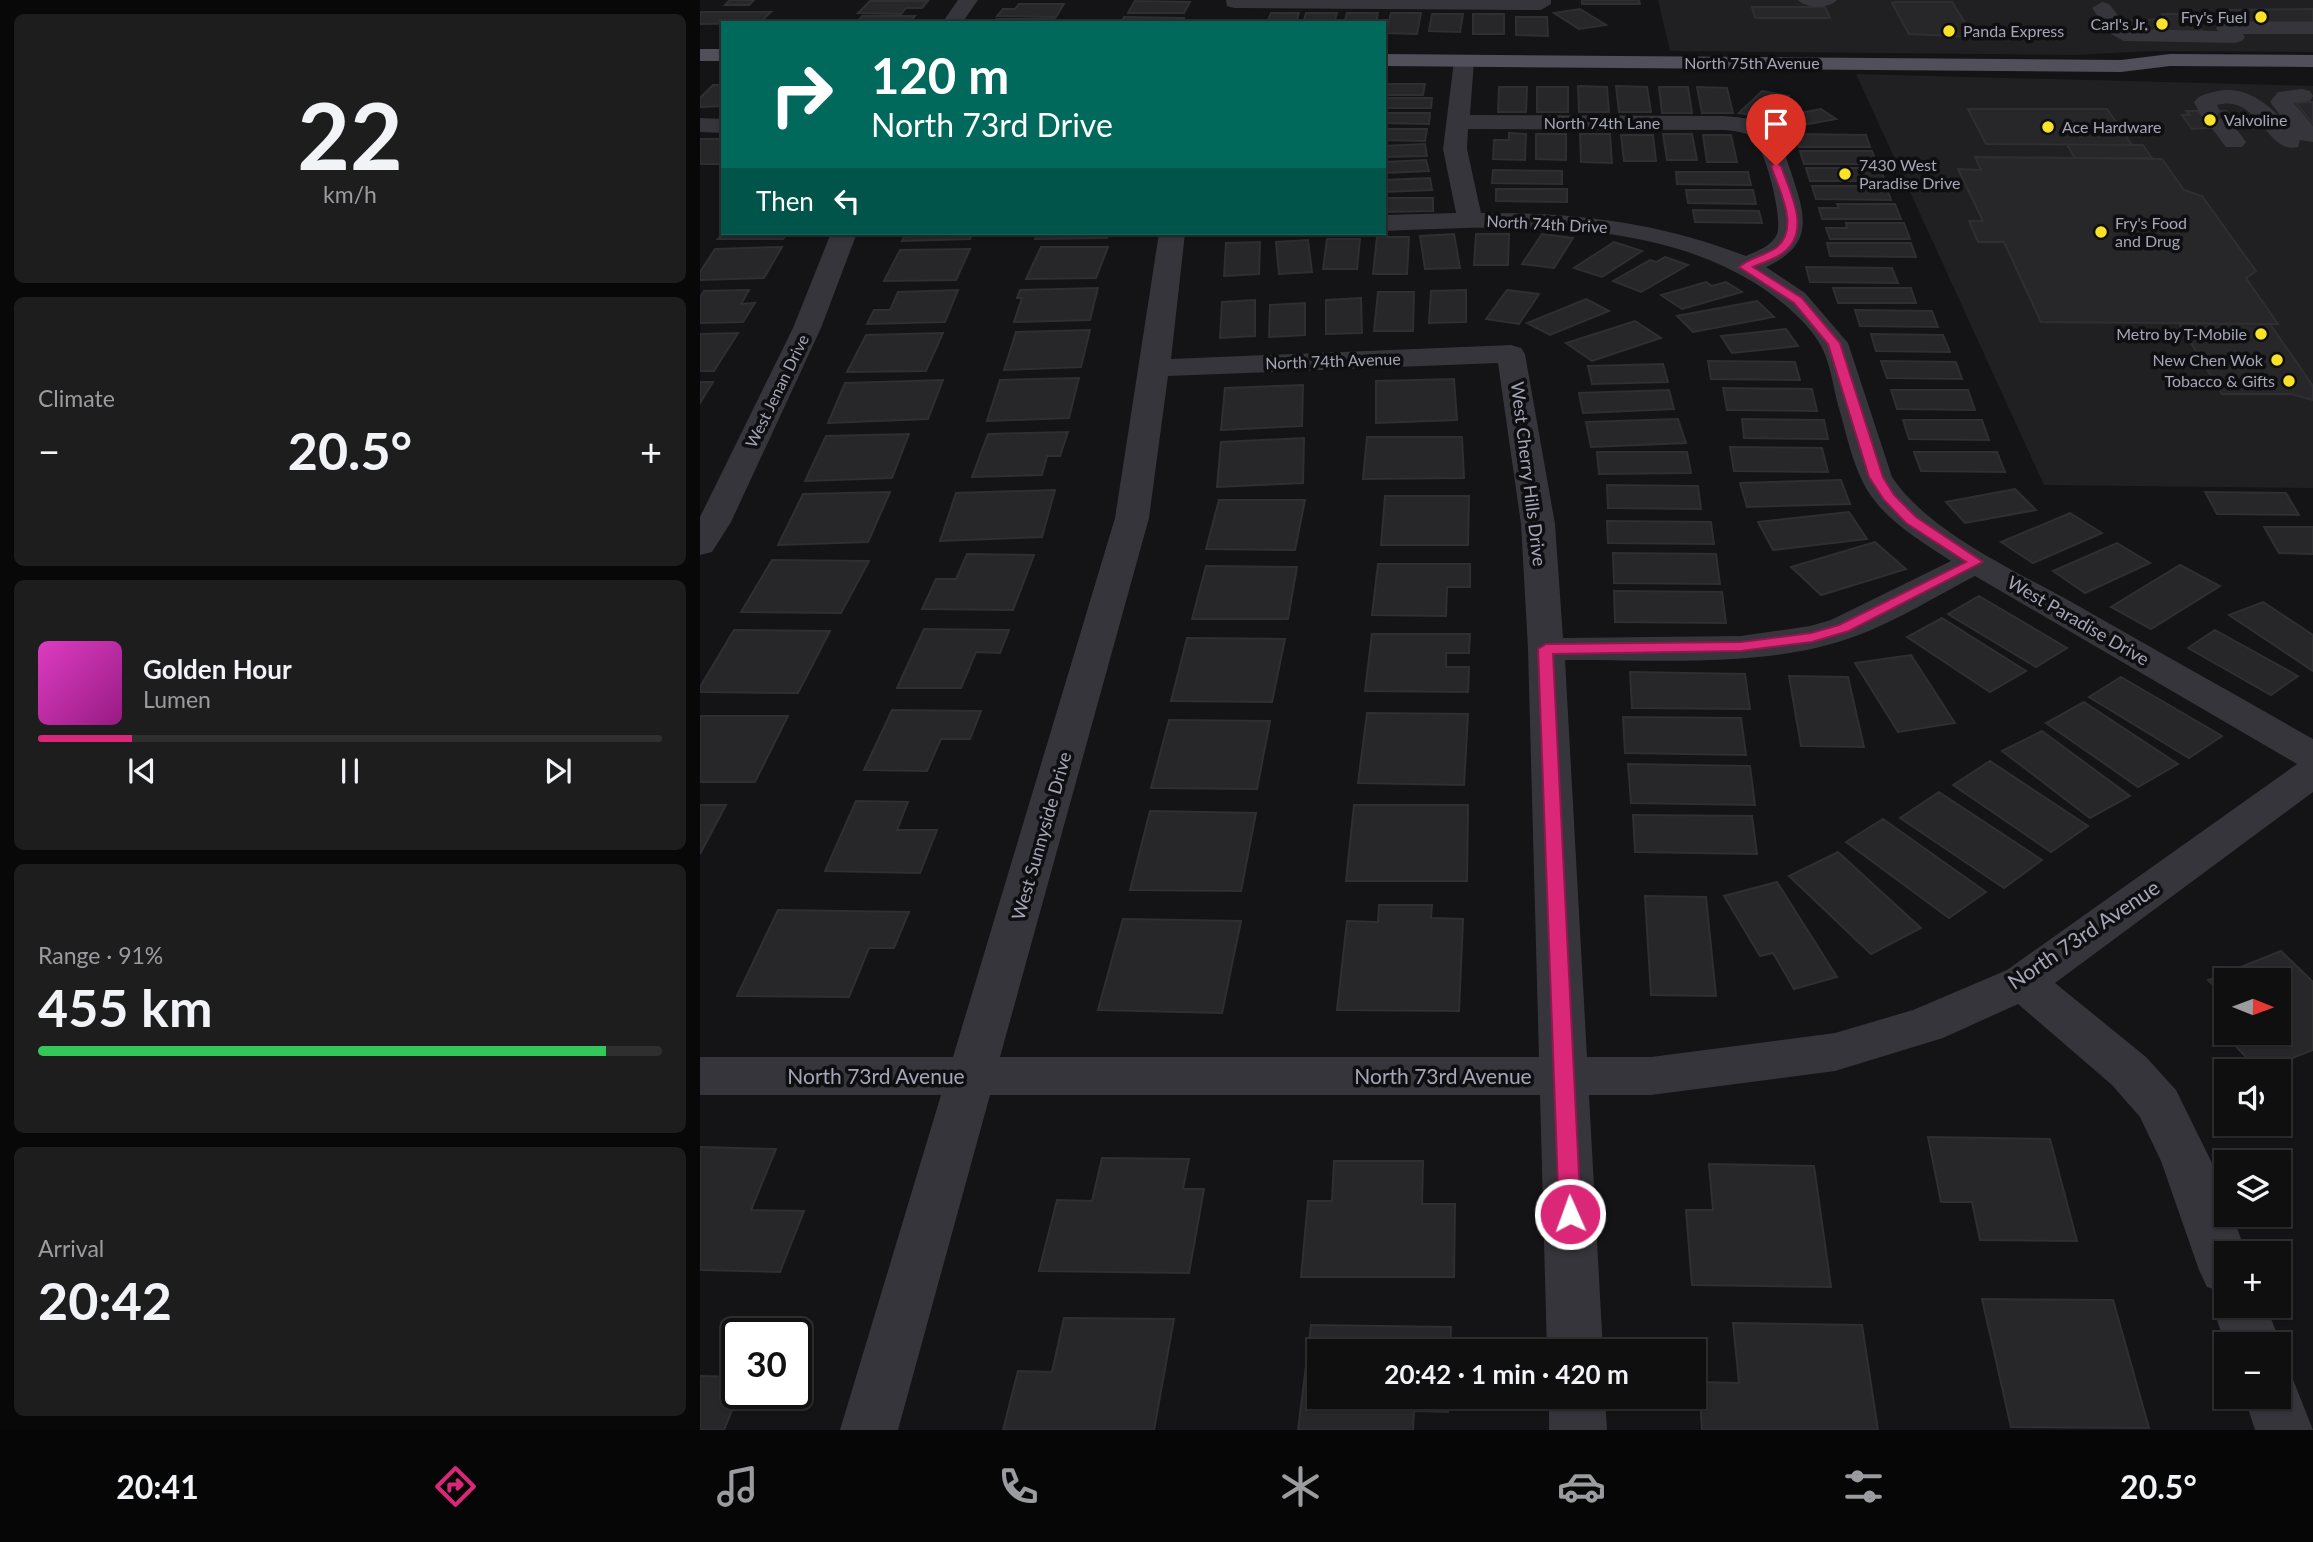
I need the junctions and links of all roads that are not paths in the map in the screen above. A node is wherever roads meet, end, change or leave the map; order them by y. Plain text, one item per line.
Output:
1 (968, 0) edge
2 (1808, 0) edge
3 (1235, 1) edge
4 (1827, 1) edge
5 (1541, 2) edge
6 (2102, 8) dead end
7 (953, 21) edge
8 (1228, 21) edge
9 (2313, 28) edge
10 (700, 55) edge
11 (721, 55) edge
12 (1386, 60) edge
13 (1464, 61) junction
14 (2313, 61) edge
15 (2121, 66) junction
16 (2307, 87) edge
17 (1456, 122) junction
18 (700, 125) edge
19 (721, 126) edge
20 (2221, 126) dead end
21 (2313, 141) edge
22 (2290, 142) dead end
23 (1470, 220) junction
24 (1386, 223) edge
25 (843, 235) edge
26 (1172, 235) edge
27 (1745, 267) junction
28 (1511, 354) joint
29 (1156, 368) junction
30 (700, 545) edge
31 (1976, 562) junction
32 (1546, 649) junction
33 (2313, 756) edge
34 (2313, 772) edge
35 (2023, 982) junction
36 (700, 1076) edge
37 (973, 1077) junction
38 (1565, 1077) junction
39 (2215, 1241) edge
40 (1575, 1339) edge
41 (1577, 1409) edge
42 (2277, 1409) edge
43 (869, 1430) edge
44 (1578, 1430) edge
45 (2284, 1430) edge

1 - 7 street
2 - 4 street
3 - 5 street
3 - 8 street
6 - 9 street
10 - 11 main road
12 - 13 main road, North 75th Avenue
13 - 15 main road, North 75th Avenue
13 - 17 street
14 - 15 main road, North 75th Avenue
15 - 16 main road, North 75th Avenue
16 - 21 street
17 - 23 street
17 - 27 street, North 74th Lane
18 - 19 street
20 - 22 street
23 - 24 street, North 74th Drive
23 - 27 street, North 74th Drive
25 - 30 street, West Jenan Drive
26 - 29 street, West Sunnyside Drive
27 - 31 street, West Paradise Drive
28 - 29 street, North 74th Avenue
28 - 32 street, West Cherry Hills Drive
29 - 37 street, West Sunnyside Drive
31 - 32 street
31 - 33 street, West Paradise Drive
32 - 38 street, West Cherry Hills Drive
34 - 35 street, North 73rd Avenue
35 - 38 street, North 73rd Avenue
35 - 39 street
36 - 37 street, North 73rd Avenue
37 - 38 street, North 73rd Avenue
37 - 43 street, West Sunnyside Drive
38 - 40 street, West Cherry Hills Drive
41 - 44 street
42 - 45 street

